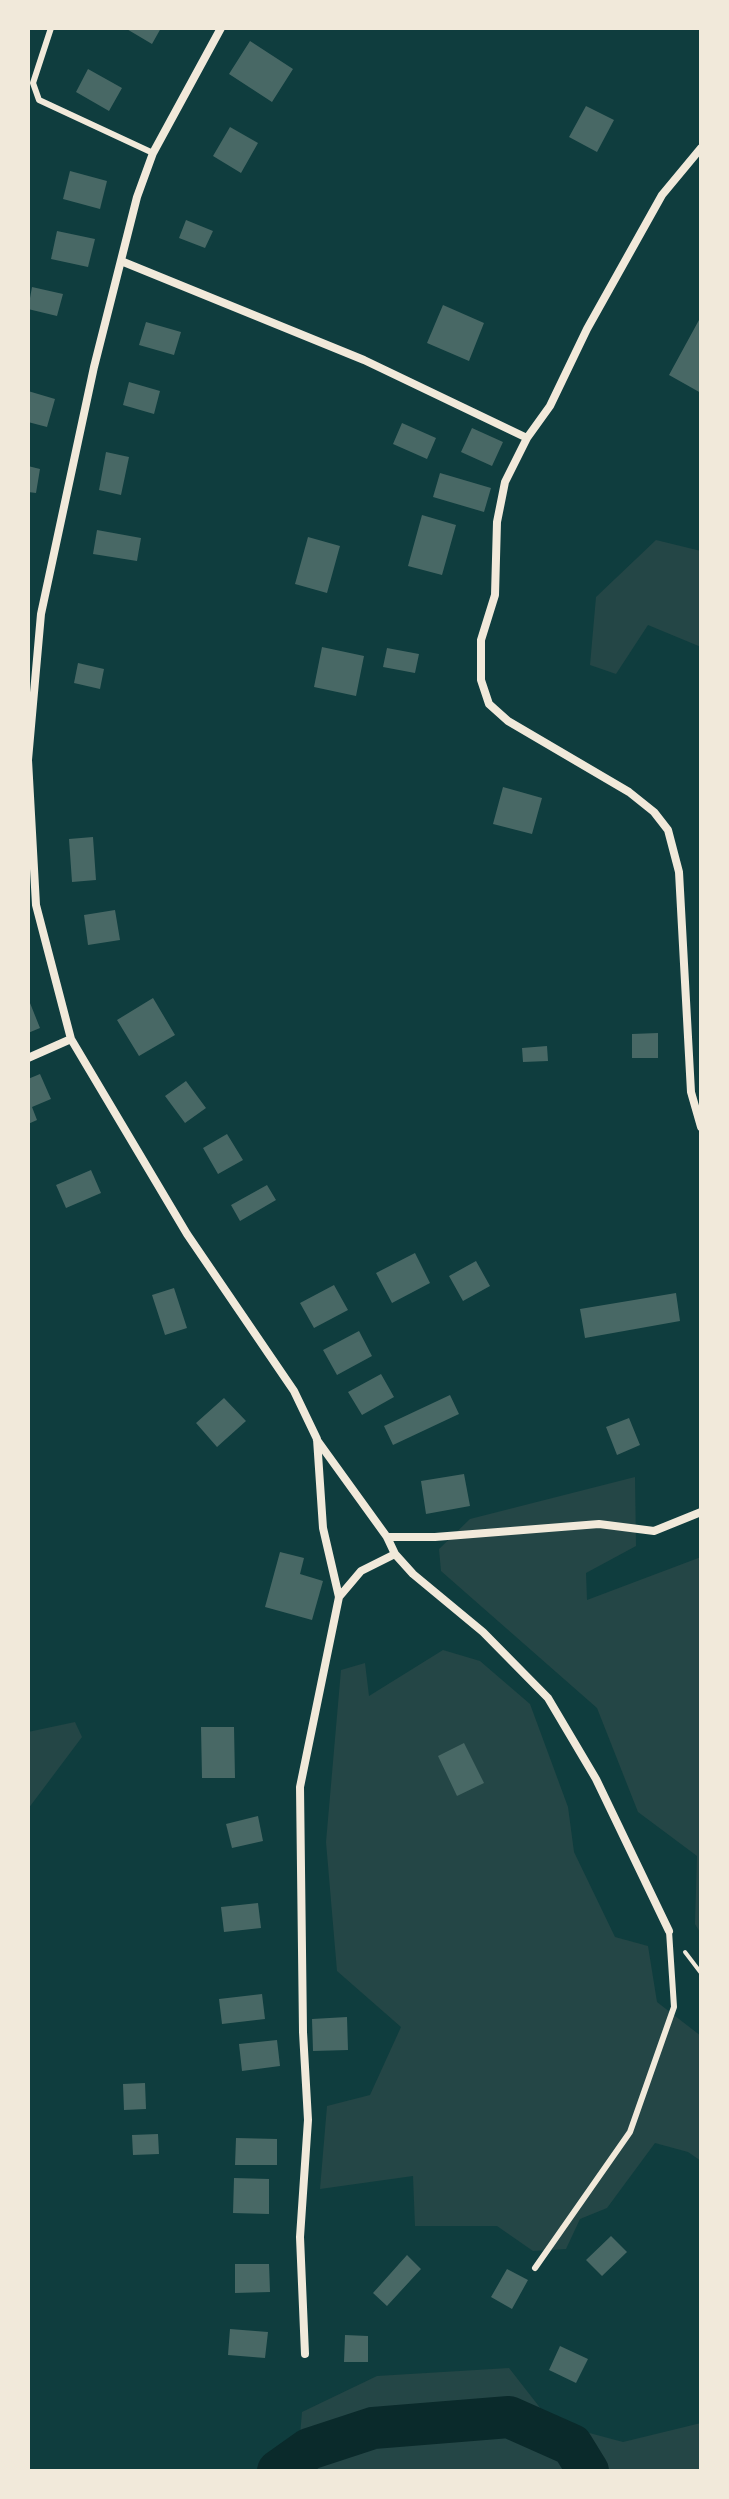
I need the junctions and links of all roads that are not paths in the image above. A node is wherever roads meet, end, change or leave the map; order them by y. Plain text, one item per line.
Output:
1 (51, 28) edge
2 (221, 28) edge
3 (701, 148) edge
4 (153, 153) junction
5 (701, 155) edge
6 (689, 161) junction
7 (121, 261) junction
8 (527, 438) junction
9 (71, 1039) junction
10 (28, 1058) edge
11 (701, 1127) edge
12 (317, 1439) junction
13 (701, 1512) edge
14 (387, 1537) junction
15 (395, 1554) junction
16 (339, 1597) junction
17 (669, 1931) joint
18 (535, 2268) dead end
19 (305, 2354) dead end

1 - 4 lane
2 - 4 street
3 - 6 street
4 - 7 street
5 - 6 street
6 - 8 street
7 - 8 street
7 - 9 street
8 - 11 street
9 - 10 street
9 - 12 street
12 - 14 street
12 - 16 street
13 - 14 street
14 - 15 street
15 - 16 street
15 - 17 street
16 - 19 street
17 - 18 lane

